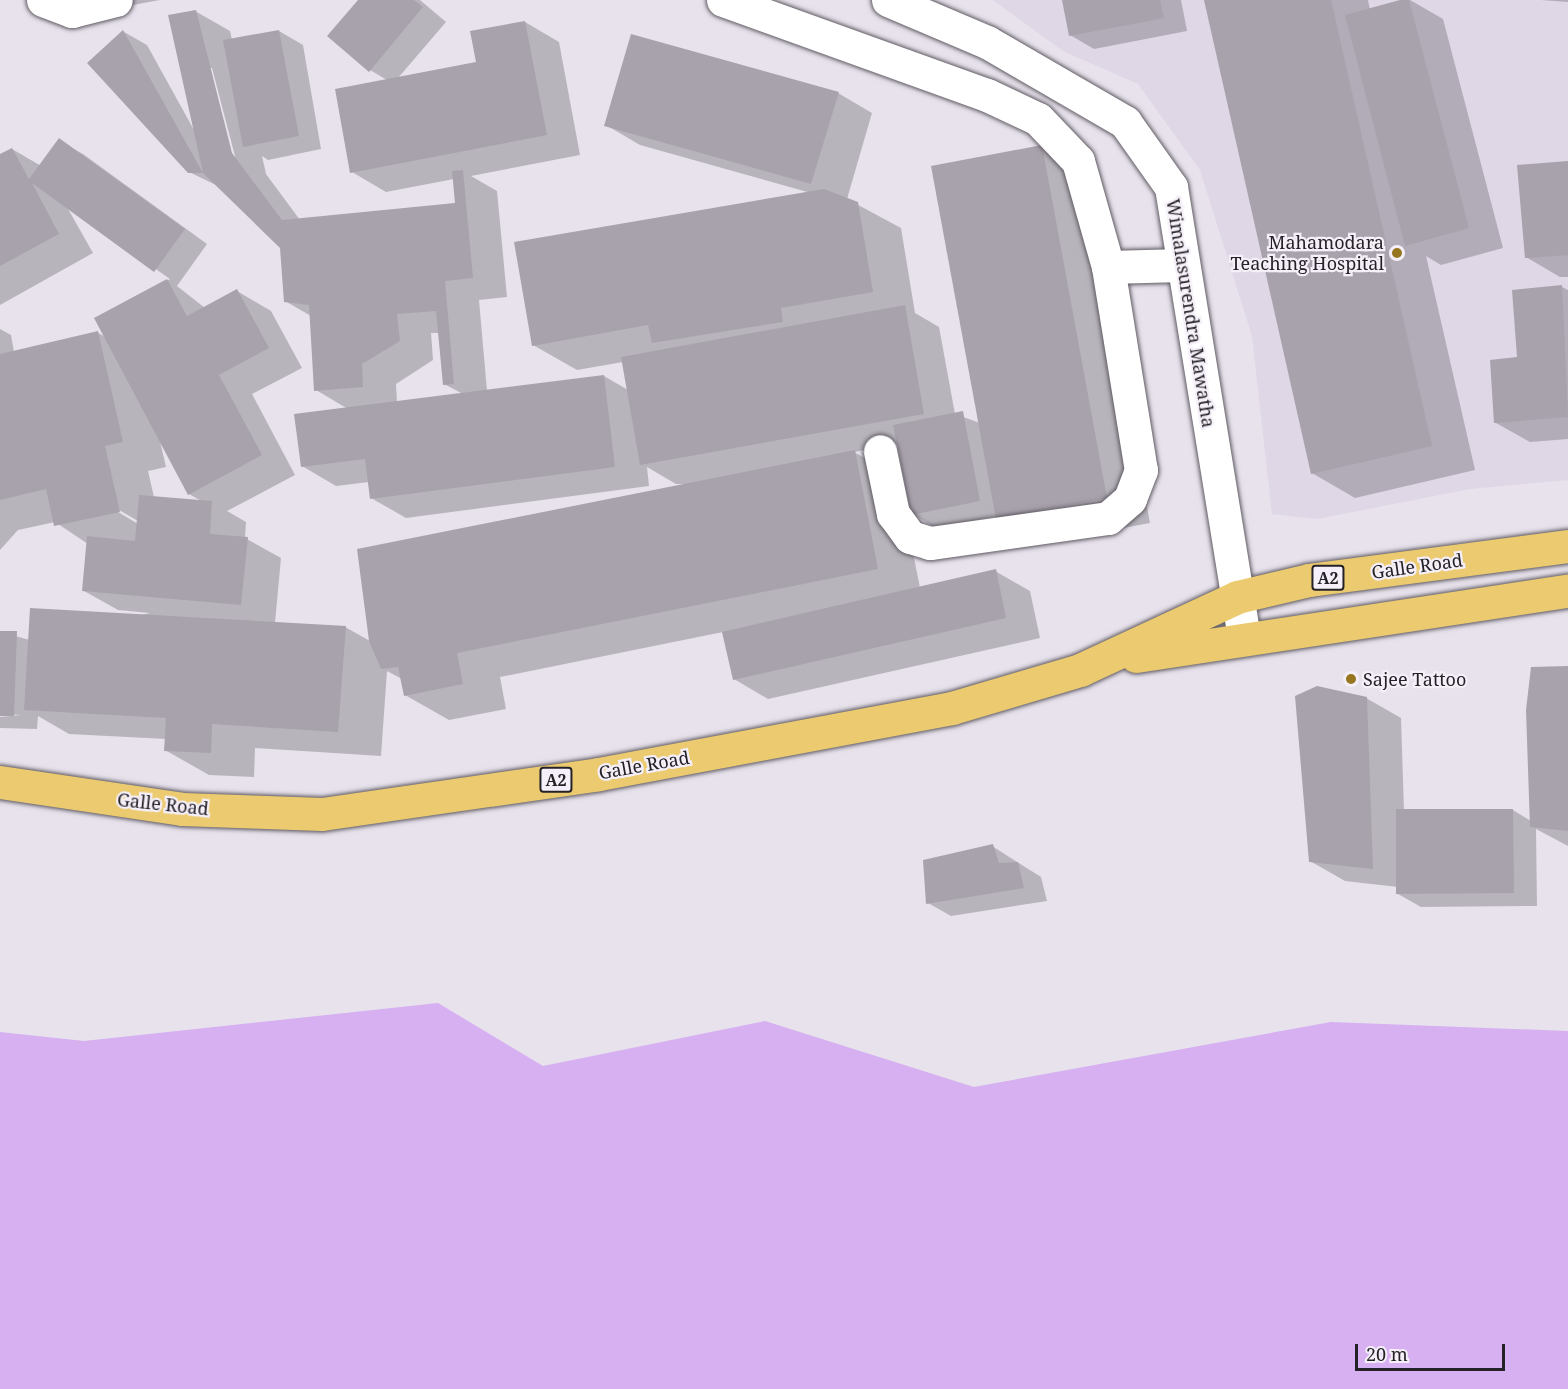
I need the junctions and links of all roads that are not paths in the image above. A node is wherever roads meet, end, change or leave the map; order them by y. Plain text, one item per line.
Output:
1 (43, 0) edge
2 (116, 0) edge
3 (723, 0) edge
4 (888, 0) edge
5 (1183, 265) junction
6 (1108, 267) junction
7 (879, 451) dead end
8 (1568, 546) edge
9 (1568, 591) edge
10 (1237, 597) junction
11 (1244, 639) junction
12 (1102, 661) junction
13 (0, 782) edge

1 - 2 street
3 - 6 street
4 - 5 street, Wimalasurendra Mawatha
5 - 6 street
5 - 10 street, Wimalasurendra Mawatha
6 - 7 street
8 - 10 highway, Galle Road / A2
9 - 11 highway, Galle Road / A2
10 - 11 street, Wimalasurendra Mawatha
10 - 12 highway, Galle Road / A2
11 - 12 highway, Galle Road / A2
12 - 13 highway, Galle Road / A2

